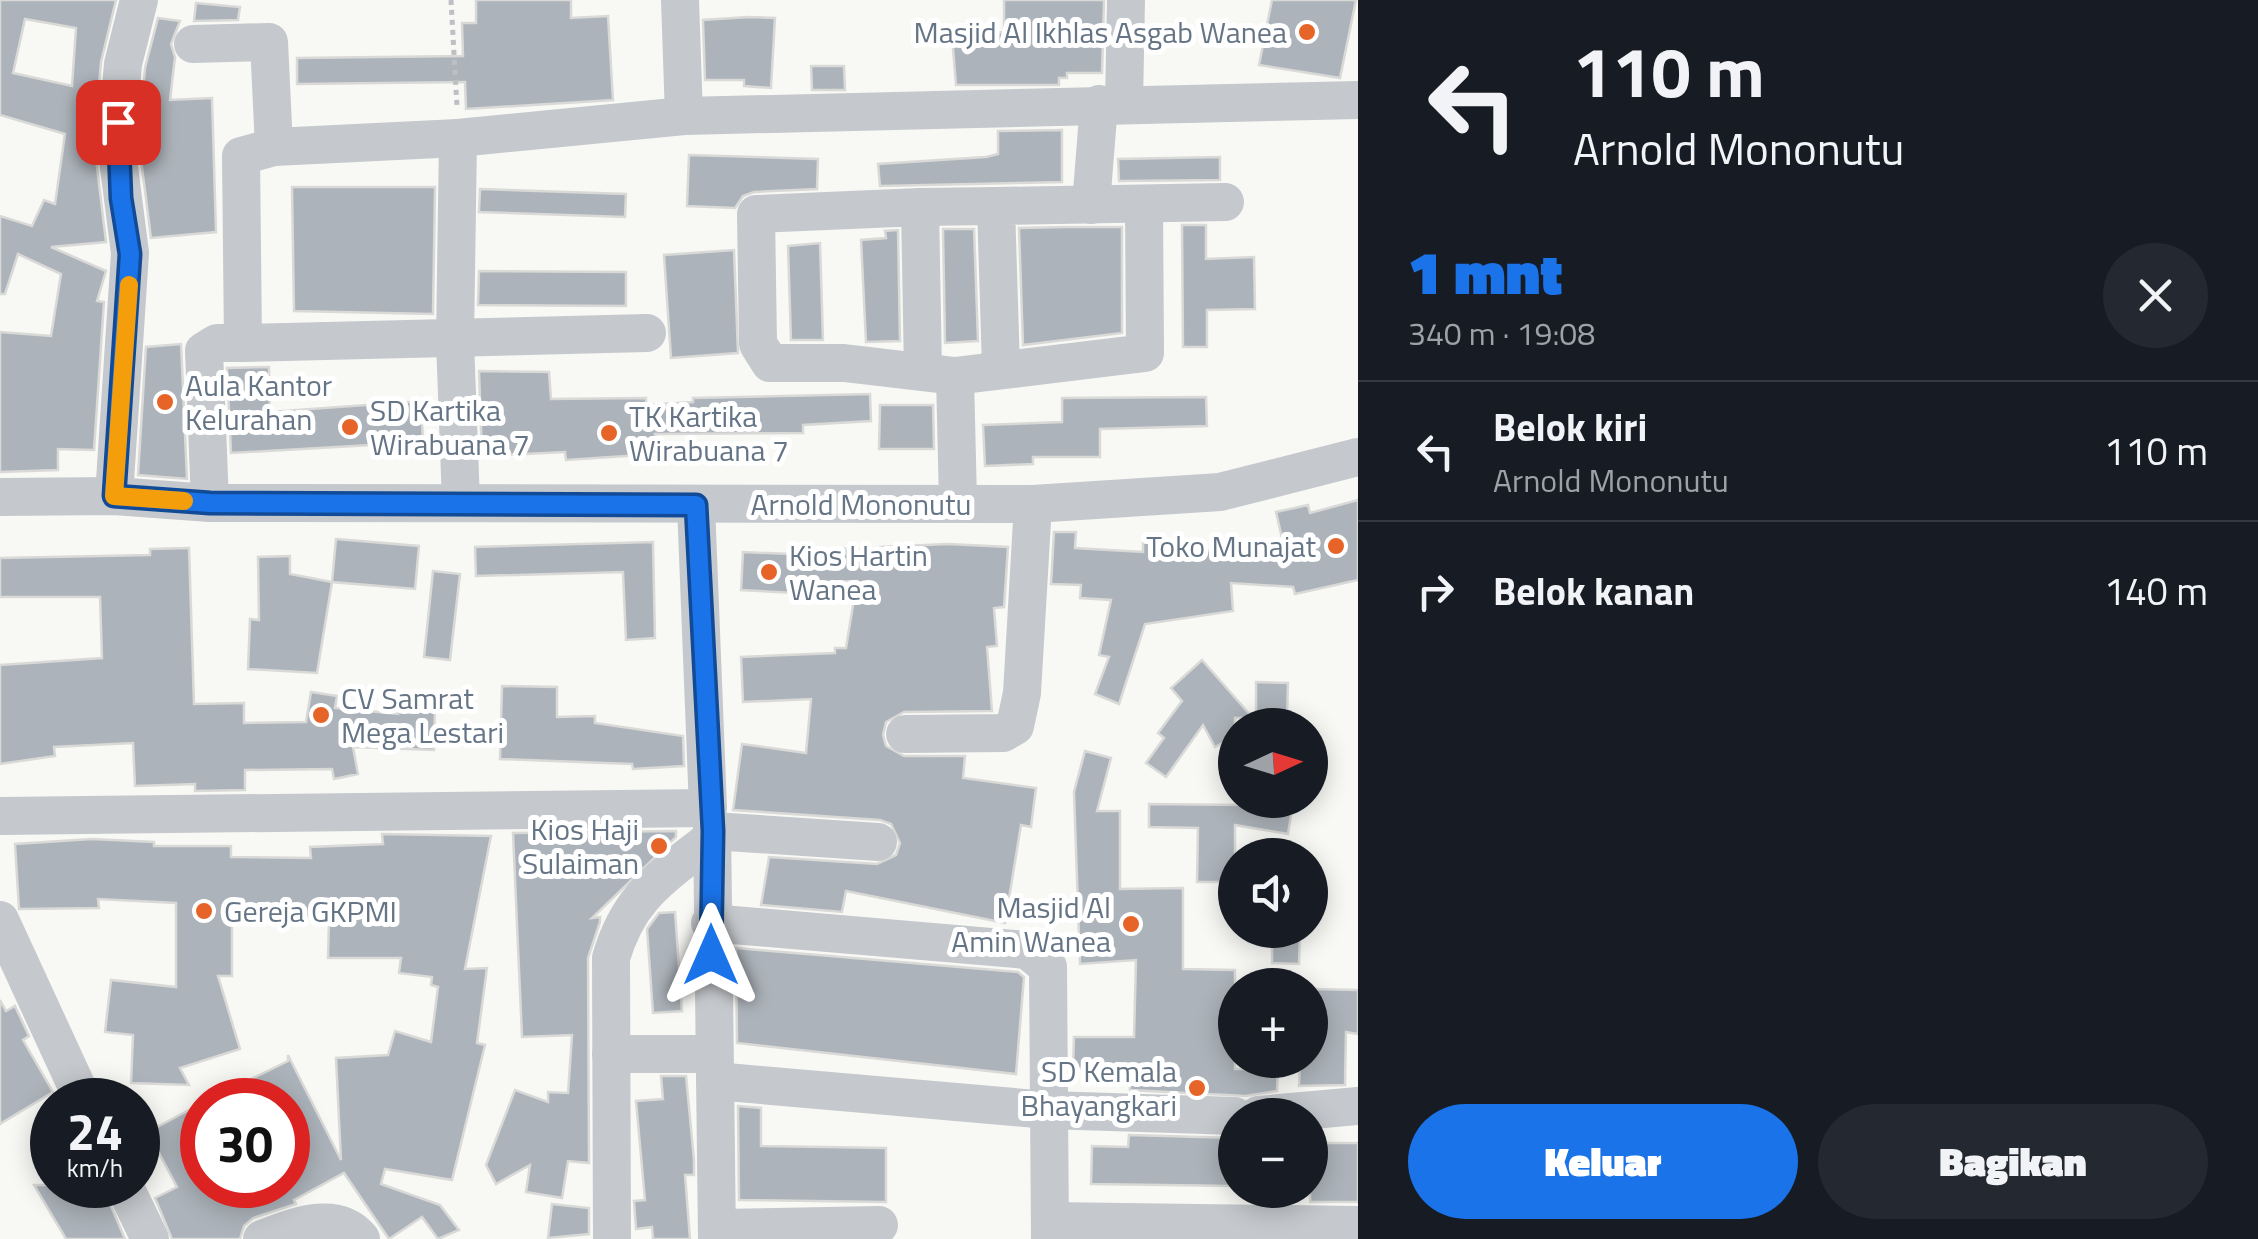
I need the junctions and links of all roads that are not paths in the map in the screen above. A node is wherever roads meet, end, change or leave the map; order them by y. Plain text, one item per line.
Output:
1 (140, 0) edge
2 (680, 0) edge
3 (1126, 0) edge
4 (193, 44) dead end
5 (1358, 100) edge
6 (1112, 104) junction
7 (684, 116) junction
8 (1358, 117) edge
9 (458, 138) junction
10 (274, 146) junction
11 (1225, 202) dead end
12 (1090, 204) junction
13 (1144, 204) junction
14 (996, 206) junction
15 (920, 207) junction
16 (647, 333) dead end
17 (455, 341) junction
18 (243, 343) junction
19 (1001, 368) junction
20 (939, 374) junction
21 (1358, 457) edge
22 (0, 496) edge
23 (114, 496) junction
24 (461, 502) junction
25 (958, 502) junction
26 (210, 503) junction
27 (1032, 504) junction
28 (696, 505) junction
29 (906, 734) dead end
30 (0, 816) edge
31 (711, 826) junction
32 (878, 842) dead end
33 (0, 920) edge
34 (710, 922) junction
35 (611, 1054) junction
36 (714, 1068) junction
37 (73, 1078) edge
38 (1358, 1106) edge
39 (1328, 1109) edge
40 (1048, 1110) junction
41 (1218, 1115) edge
42 (135, 1208) edge
43 (879, 1225) dead end
44 (1358, 1225) edge
45 (1050, 1230) edge
46 (717, 1234) edge
47 (150, 1239) edge
48 (262, 1239) edge
49 (361, 1239) edge
50 (612, 1239) edge

1 - 23 street
2 - 7 street
3 - 6 street
4 - 10 street
5 - 6 street
5 - 8 street
6 - 7 street
6 - 12 street
7 - 9 street
9 - 10 street
9 - 17 street
10 - 18 street
11 - 13 street
12 - 13 street
12 - 14 street
13 - 19 street
14 - 15 street
14 - 19 street
15 - 20 street
15 - 20 street
16 - 17 street
17 - 18 street
17 - 24 street
18 - 26 street
19 - 20 street
20 - 25 street
21 - 27 street, Arnold Mononutu
22 - 23 street, Arnold Mononutu
23 - 26 street, Arnold Mononutu
24 - 26 street, Arnold Mononutu
24 - 28 street, Arnold Mononutu
25 - 27 street, Arnold Mononutu
25 - 28 street, Arnold Mononutu
27 - 29 street
28 - 31 street
30 - 31 street
31 - 32 street
31 - 34 street
31 - 35 street
33 - 37 street
34 - 36 street
34 - 40 street
35 - 36 street
35 - 50 street
36 - 40 street
36 - 46 street
38 - 39 street
40 - 41 street
40 - 45 street
42 - 47 street
43 - 46 street
44 - 45 street
48 - 49 street

